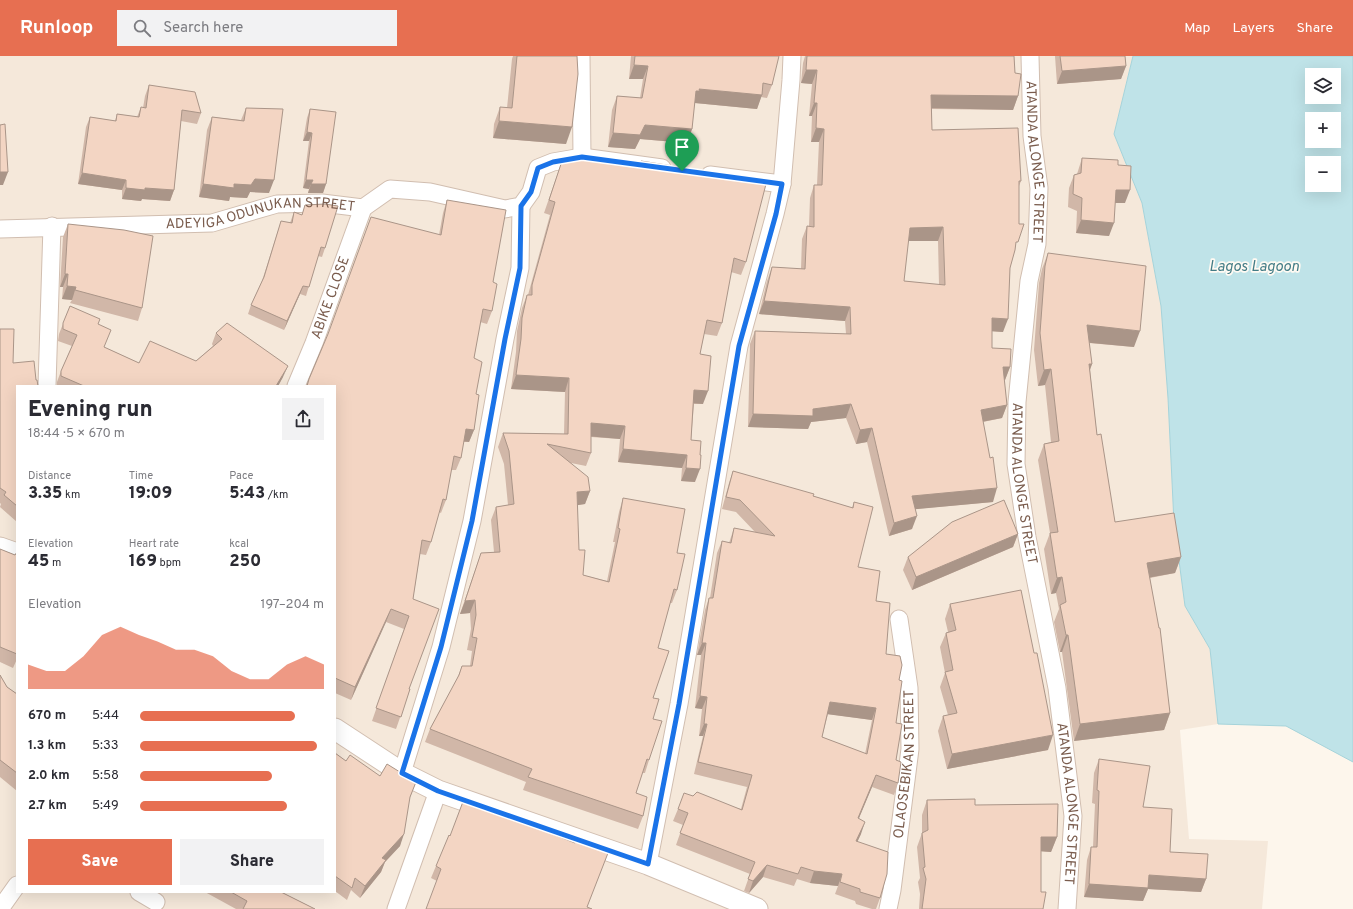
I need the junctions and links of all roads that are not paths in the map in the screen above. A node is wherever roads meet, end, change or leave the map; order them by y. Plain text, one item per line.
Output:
1 (581, 56) edge
2 (792, 56) edge
3 (1030, 56) edge
4 (582, 157) junction
5 (674, 170) edge
6 (697, 173) edge
7 (782, 184) junction
8 (521, 206) junction
9 (363, 208) junction
10 (52, 226) junction
11 (0, 229) edge
12 (47, 385) edge
13 (296, 385) edge
14 (0, 548) edge
15 (16, 554) edge
16 (899, 619) dead end
17 (336, 730) edge
18 (402, 773) junction
19 (438, 791) junction
20 (648, 864) junction
21 (16, 886) edge
22 (141, 893) edge
23 (156, 902) dead end
24 (0, 909) edge
25 (396, 909) edge
26 (757, 909) edge
27 (888, 909) edge
28 (1067, 909) edge

1 - 4 street
2 - 7 street
3 - 28 street, ATANDA ALONGE STREET
4 - 5 street
4 - 8 street
6 - 7 street
7 - 20 street
8 - 9 street, ADEYIGA ODUNUKAN STREET
8 - 18 street
9 - 10 street, ADEYIGA ODUNUKAN STREET
9 - 13 street, ABIKE CLOSE
10 - 11 street, ADEYIGA ODUNUKAN STREET
10 - 12 street
14 - 15 street
16 - 27 street, OLAOSEBIKAN STREET
17 - 18 street
18 - 19 street
19 - 20 street
19 - 25 street
20 - 26 street
21 - 24 street
22 - 23 street

